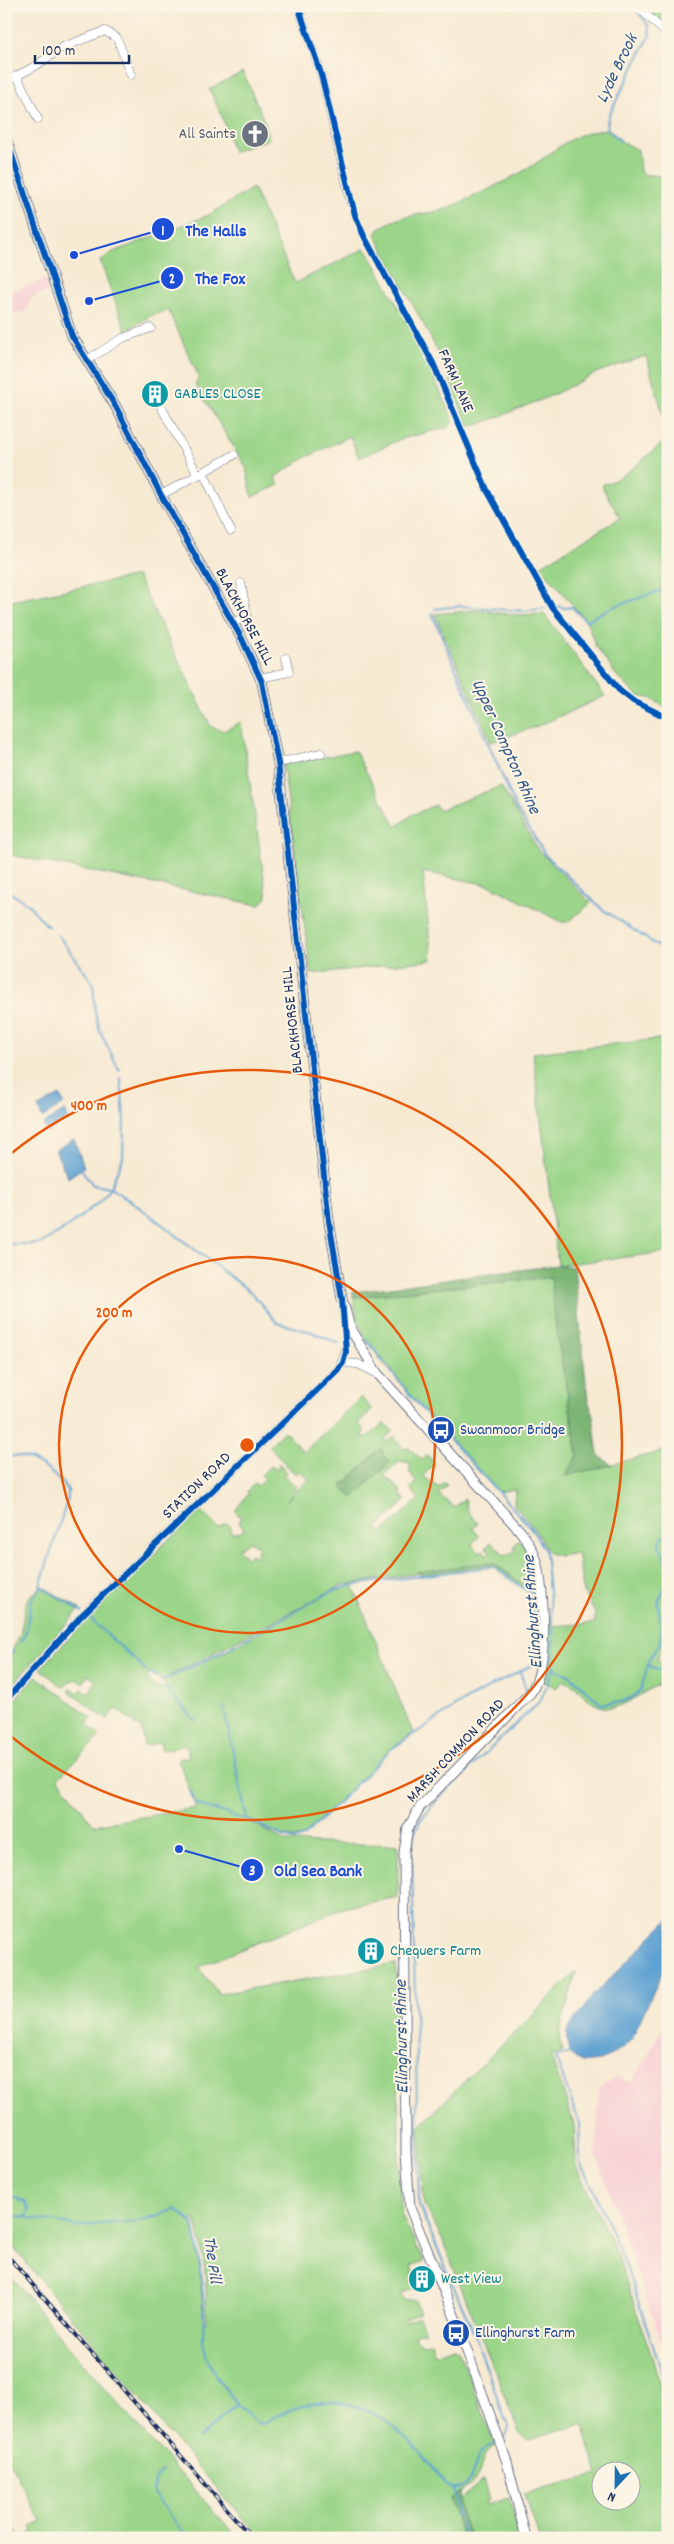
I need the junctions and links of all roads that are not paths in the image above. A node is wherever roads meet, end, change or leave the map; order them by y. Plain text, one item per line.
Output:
1 (298, 6) edge
2 (637, 6) edge
3 (668, 36) edge
4 (137, 64) dead end
5 (17, 76) junction
6 (6, 81) edge
7 (38, 119) dead end
8 (6, 138) edge
9 (352, 203) dead end
10 (151, 328) dead end
11 (87, 360) junction
12 (158, 401) dead end
13 (234, 455) dead end
14 (200, 473) junction
15 (161, 495) junction
16 (225, 518) junction
17 (216, 523) dead end
18 (231, 531) dead end
19 (241, 583) dead end
20 (233, 623) junction
21 (286, 658) dead end
22 (260, 678) junction
23 (312, 746) dead end
24 (278, 763) junction
25 (342, 1299) junction
26 (343, 1363) junction
27 (377, 1373) junction
28 (6, 1700) edge
29 (526, 2538) edge

1 - 9 street
2 - 3 street
4 - 5 street
5 - 6 street
5 - 7 street
8 - 11 main road, BLACKHORSE HILL
10 - 11 street
11 - 15 main road, BLACKHORSE HILL
12 - 14 street
13 - 14 street
14 - 15 street
14 - 16 street
15 - 20 main road, BLACKHORSE HILL
16 - 17 street
16 - 18 street
19 - 20 street
20 - 22 main road, BLACKHORSE HILL
21 - 22 street
22 - 24 main road, BLACKHORSE HILL
23 - 24 street
24 - 25 main road, BLACKHORSE HILL
25 - 26 street
25 - 27 main road, MARSH COMMON ROAD
26 - 27 street
26 - 28 street, STATION ROAD
27 - 29 main road, MARSH COMMON ROAD

